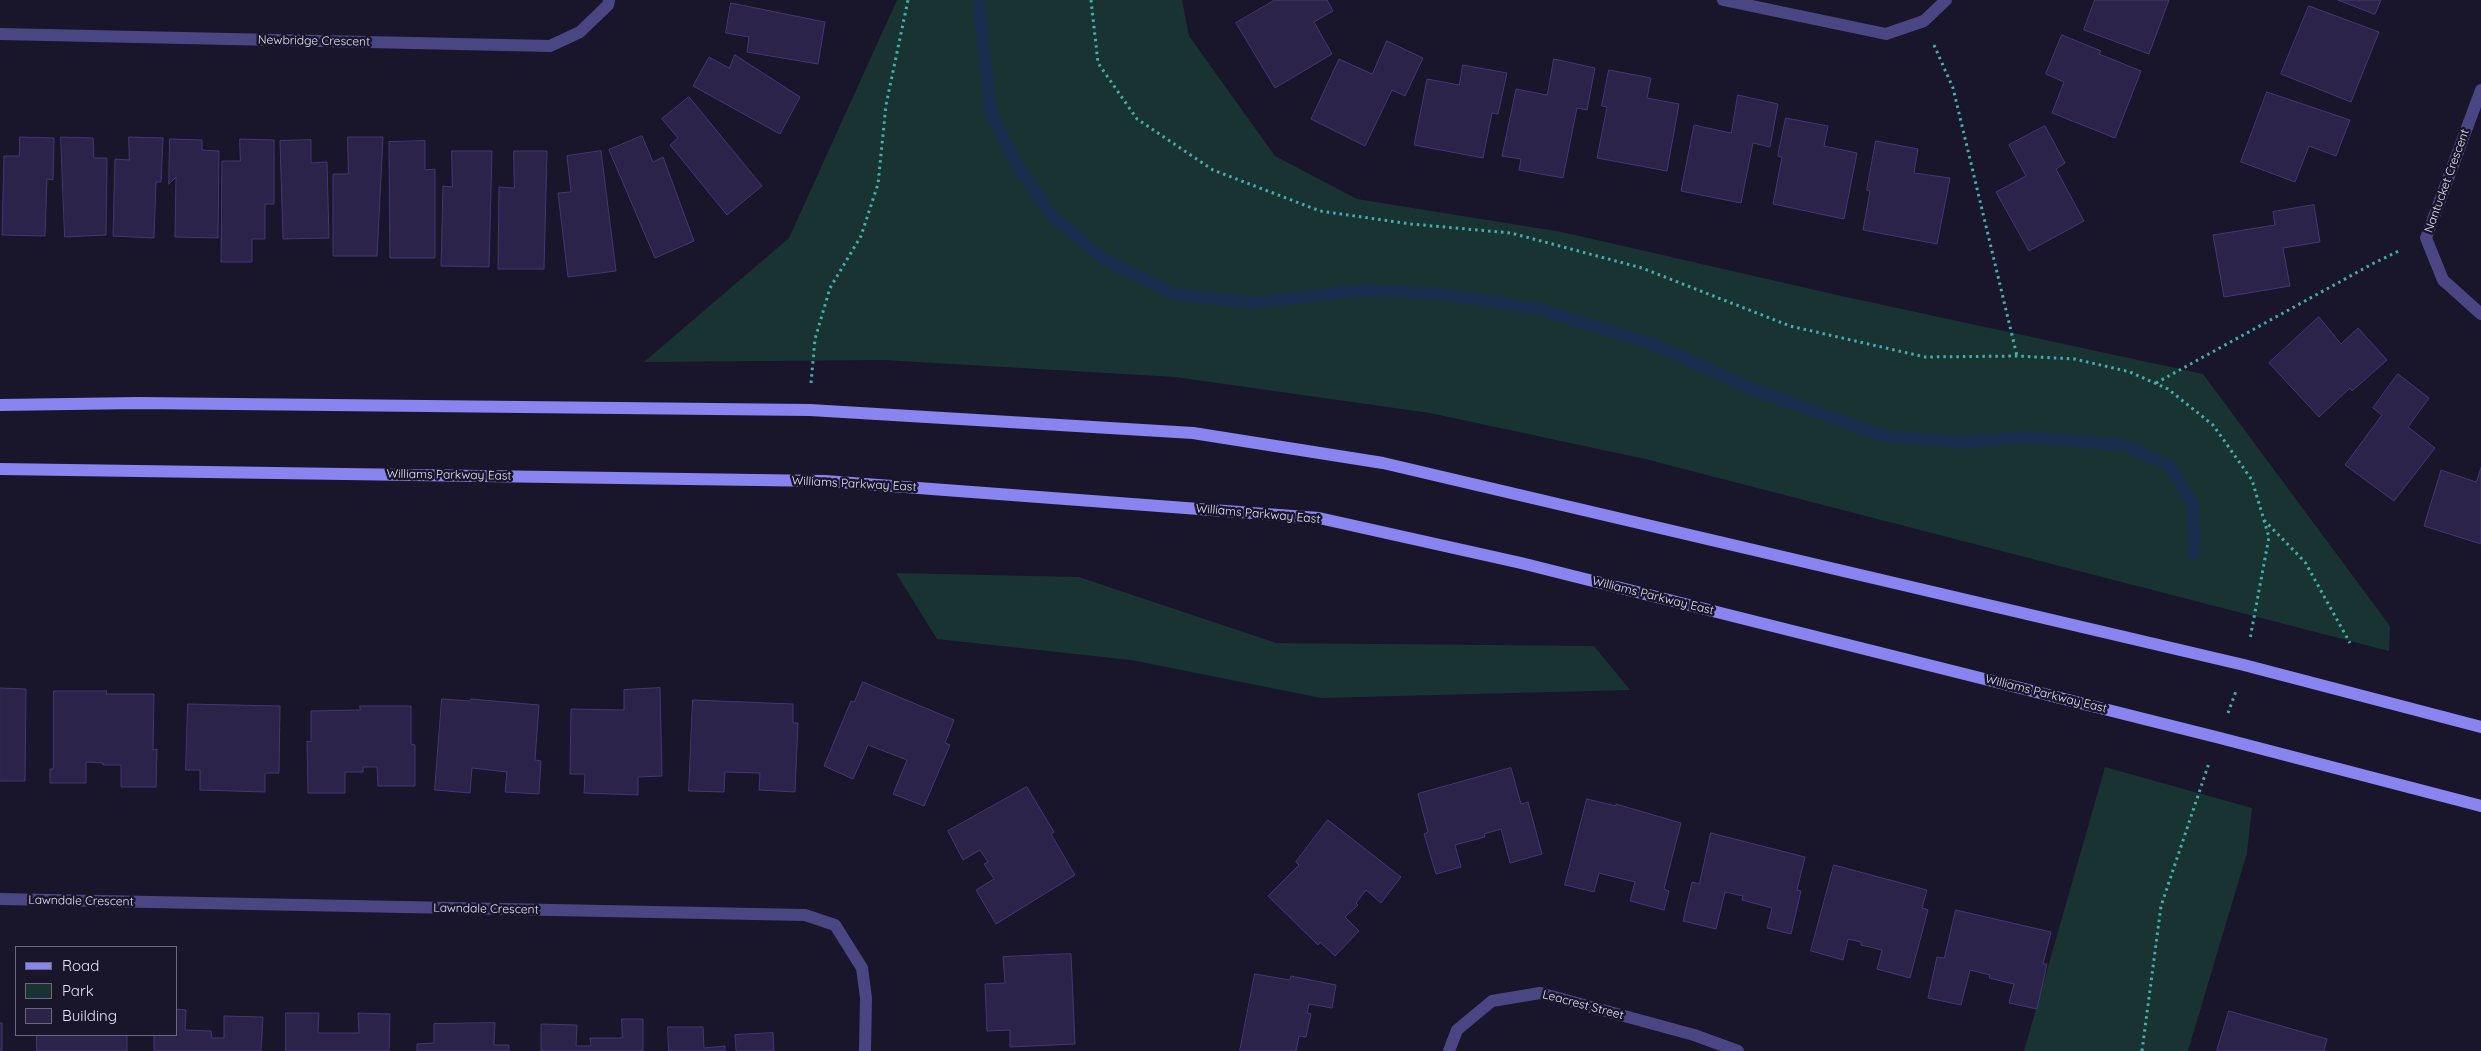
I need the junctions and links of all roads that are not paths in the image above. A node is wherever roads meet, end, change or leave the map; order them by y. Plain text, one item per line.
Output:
1 (609, 0) edge
2 (1723, 0) edge
3 (1946, 0) edge
4 (0, 34) edge
5 (2481, 90) edge
6 (2481, 314) edge
7 (0, 405) edge
8 (0, 469) edge
9 (2481, 727) edge
10 (2481, 806) edge
11 (0, 899) edge
12 (865, 1051) edge
13 (1449, 1051) edge
14 (1738, 1051) edge

1 - 4 street, Newbridge Crescent
2 - 3 street
5 - 6 street, Nantucket Crescent
7 - 9 main road
8 - 10 main road, Williams Parkway East
11 - 12 street, Lawndale Crescent
13 - 14 street, Leacrest Street

